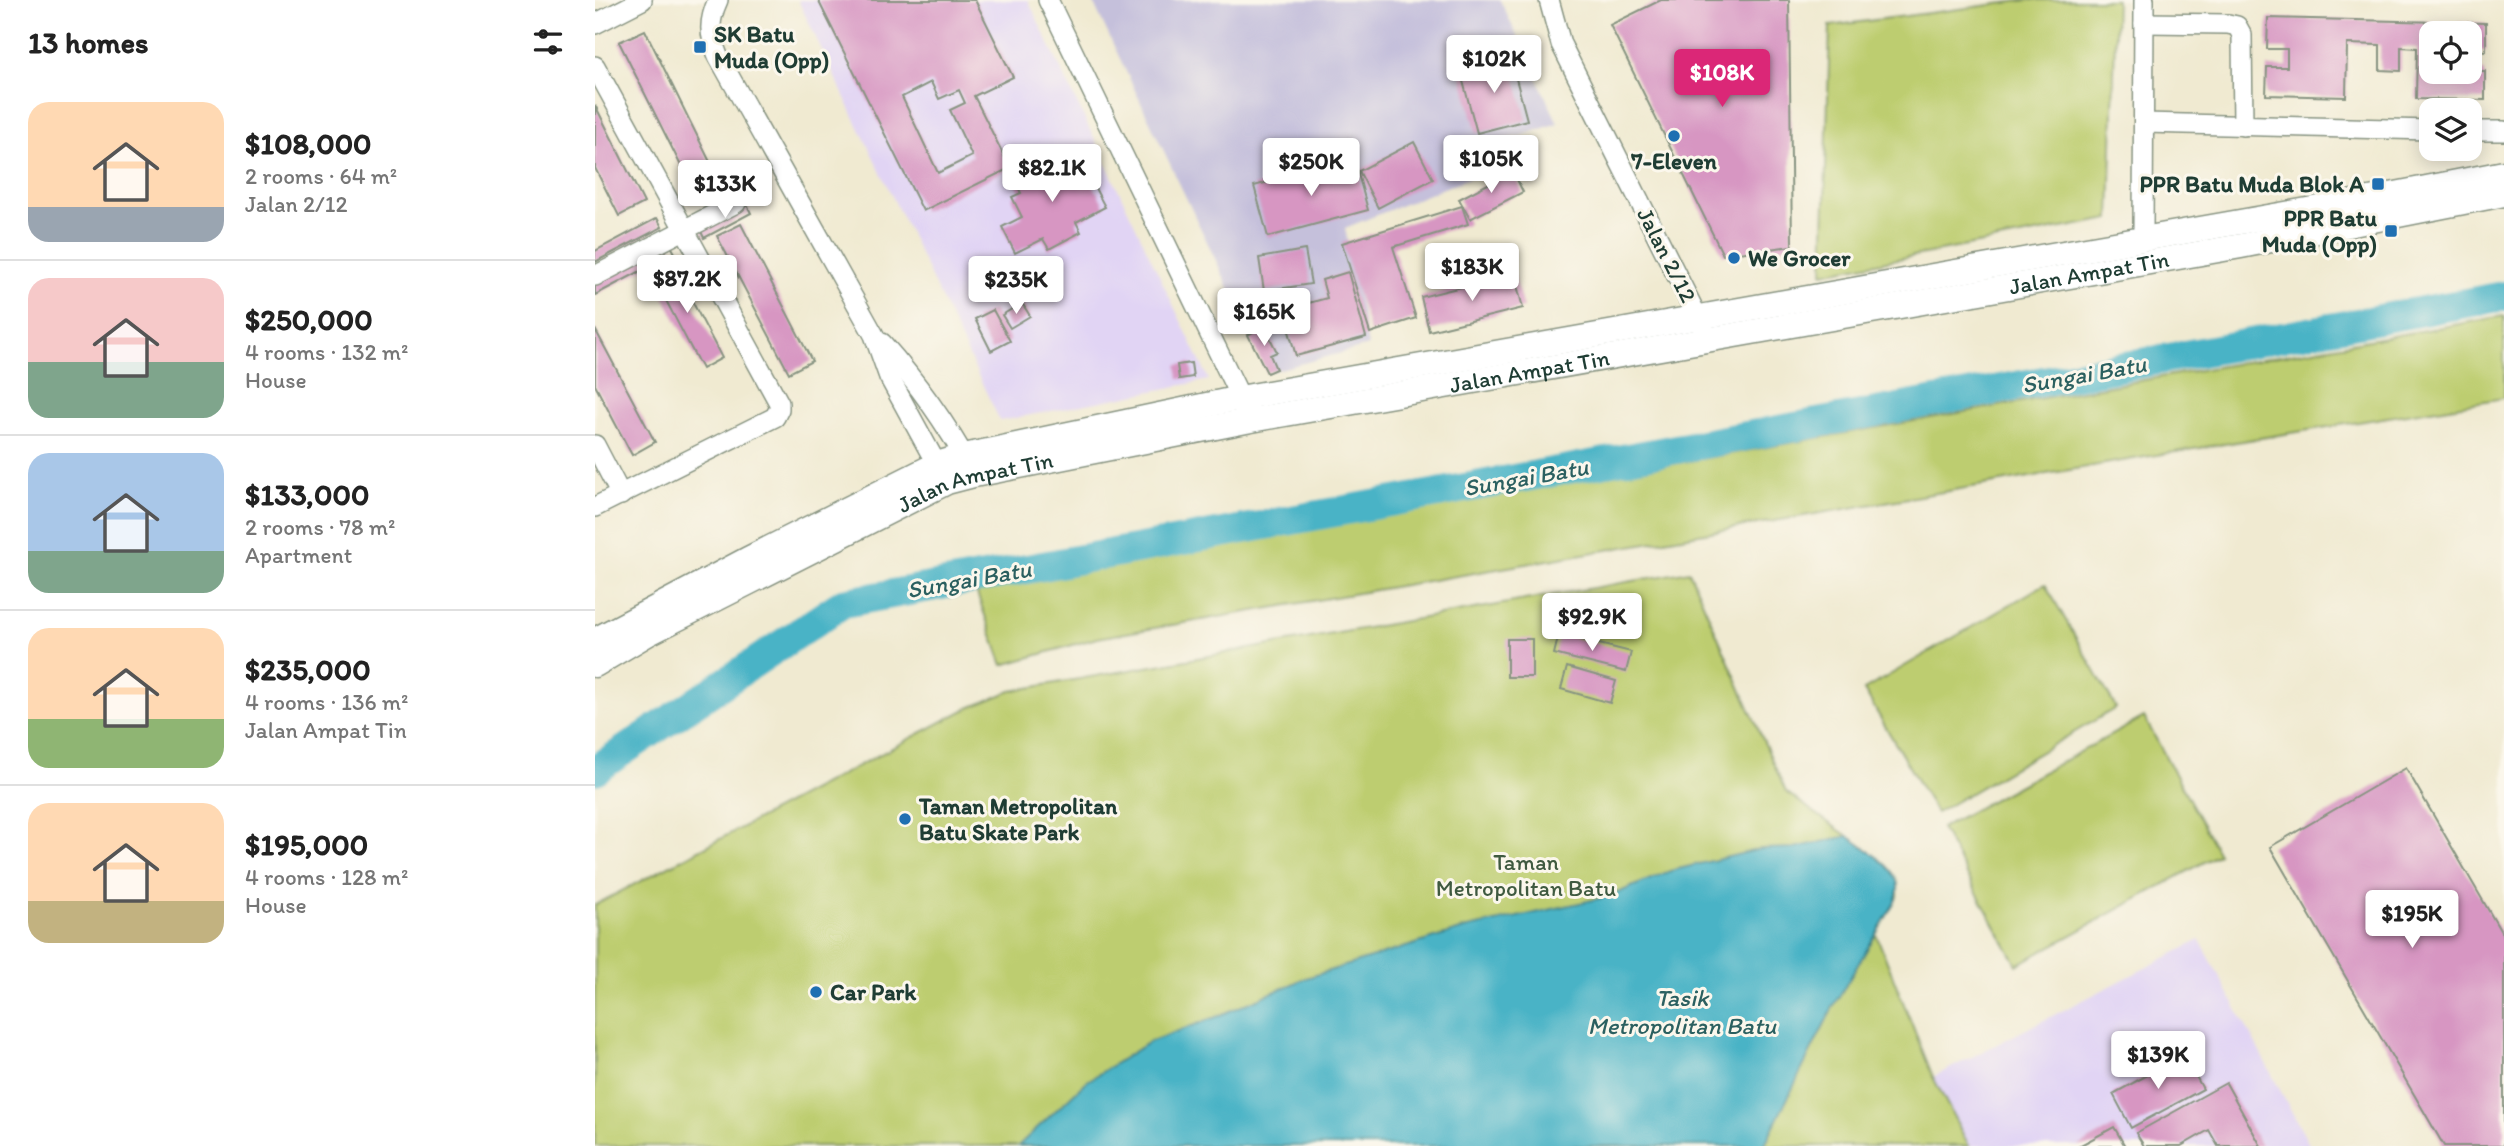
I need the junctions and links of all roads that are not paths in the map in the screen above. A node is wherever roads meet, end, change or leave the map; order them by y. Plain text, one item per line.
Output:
1 (642, 0) edge
2 (718, 0) edge
3 (1048, 0) edge
4 (1549, 0) edge
5 (2144, 0) edge
6 (2144, 23) junction
7 (595, 24) edge
8 (595, 66) edge
9 (2144, 123) junction
10 (2243, 127) junction
11 (2419, 130) edge
12 (2482, 131) edge
13 (2504, 131) edge
14 (2504, 173) edge
15 (2504, 194) edge
16 (736, 203) dead end
17 (683, 231) junction
18 (2143, 238) junction
19 (2241, 246) junction
20 (595, 276) edge
21 (1703, 330) junction
22 (874, 335) junction
23 (1246, 409) junction
24 (595, 445) edge
25 (969, 466) junction
26 (942, 473) junction
27 (621, 495) junction
28 (595, 507) edge
29 (595, 640) edge
30 (595, 665) edge

1 - 7 street
2 - 22 street
3 - 23 street
4 - 21 street, Jalan 2/12
5 - 6 street
6 - 9 street
6 - 10 street
8 - 17 street
9 - 10 street
9 - 18 street
10 - 11 street
12 - 13 street
14 - 18 street, Jalan Ampat Tin
15 - 19 street, Jalan Ampat Tin
16 - 17 street
17 - 20 street
17 - 27 street
18 - 19 street
18 - 21 street, Jalan Ampat Tin
19 - 21 street, Jalan Ampat Tin
21 - 23 street, Jalan Ampat Tin
22 - 25 street
22 - 26 street
23 - 25 street, Jalan Ampat Tin
24 - 27 street
25 - 26 street, Jalan Ampat Tin
26 - 29 street, Jalan Ampat Tin
26 - 30 street, Jalan Ampat Tin
27 - 28 street

